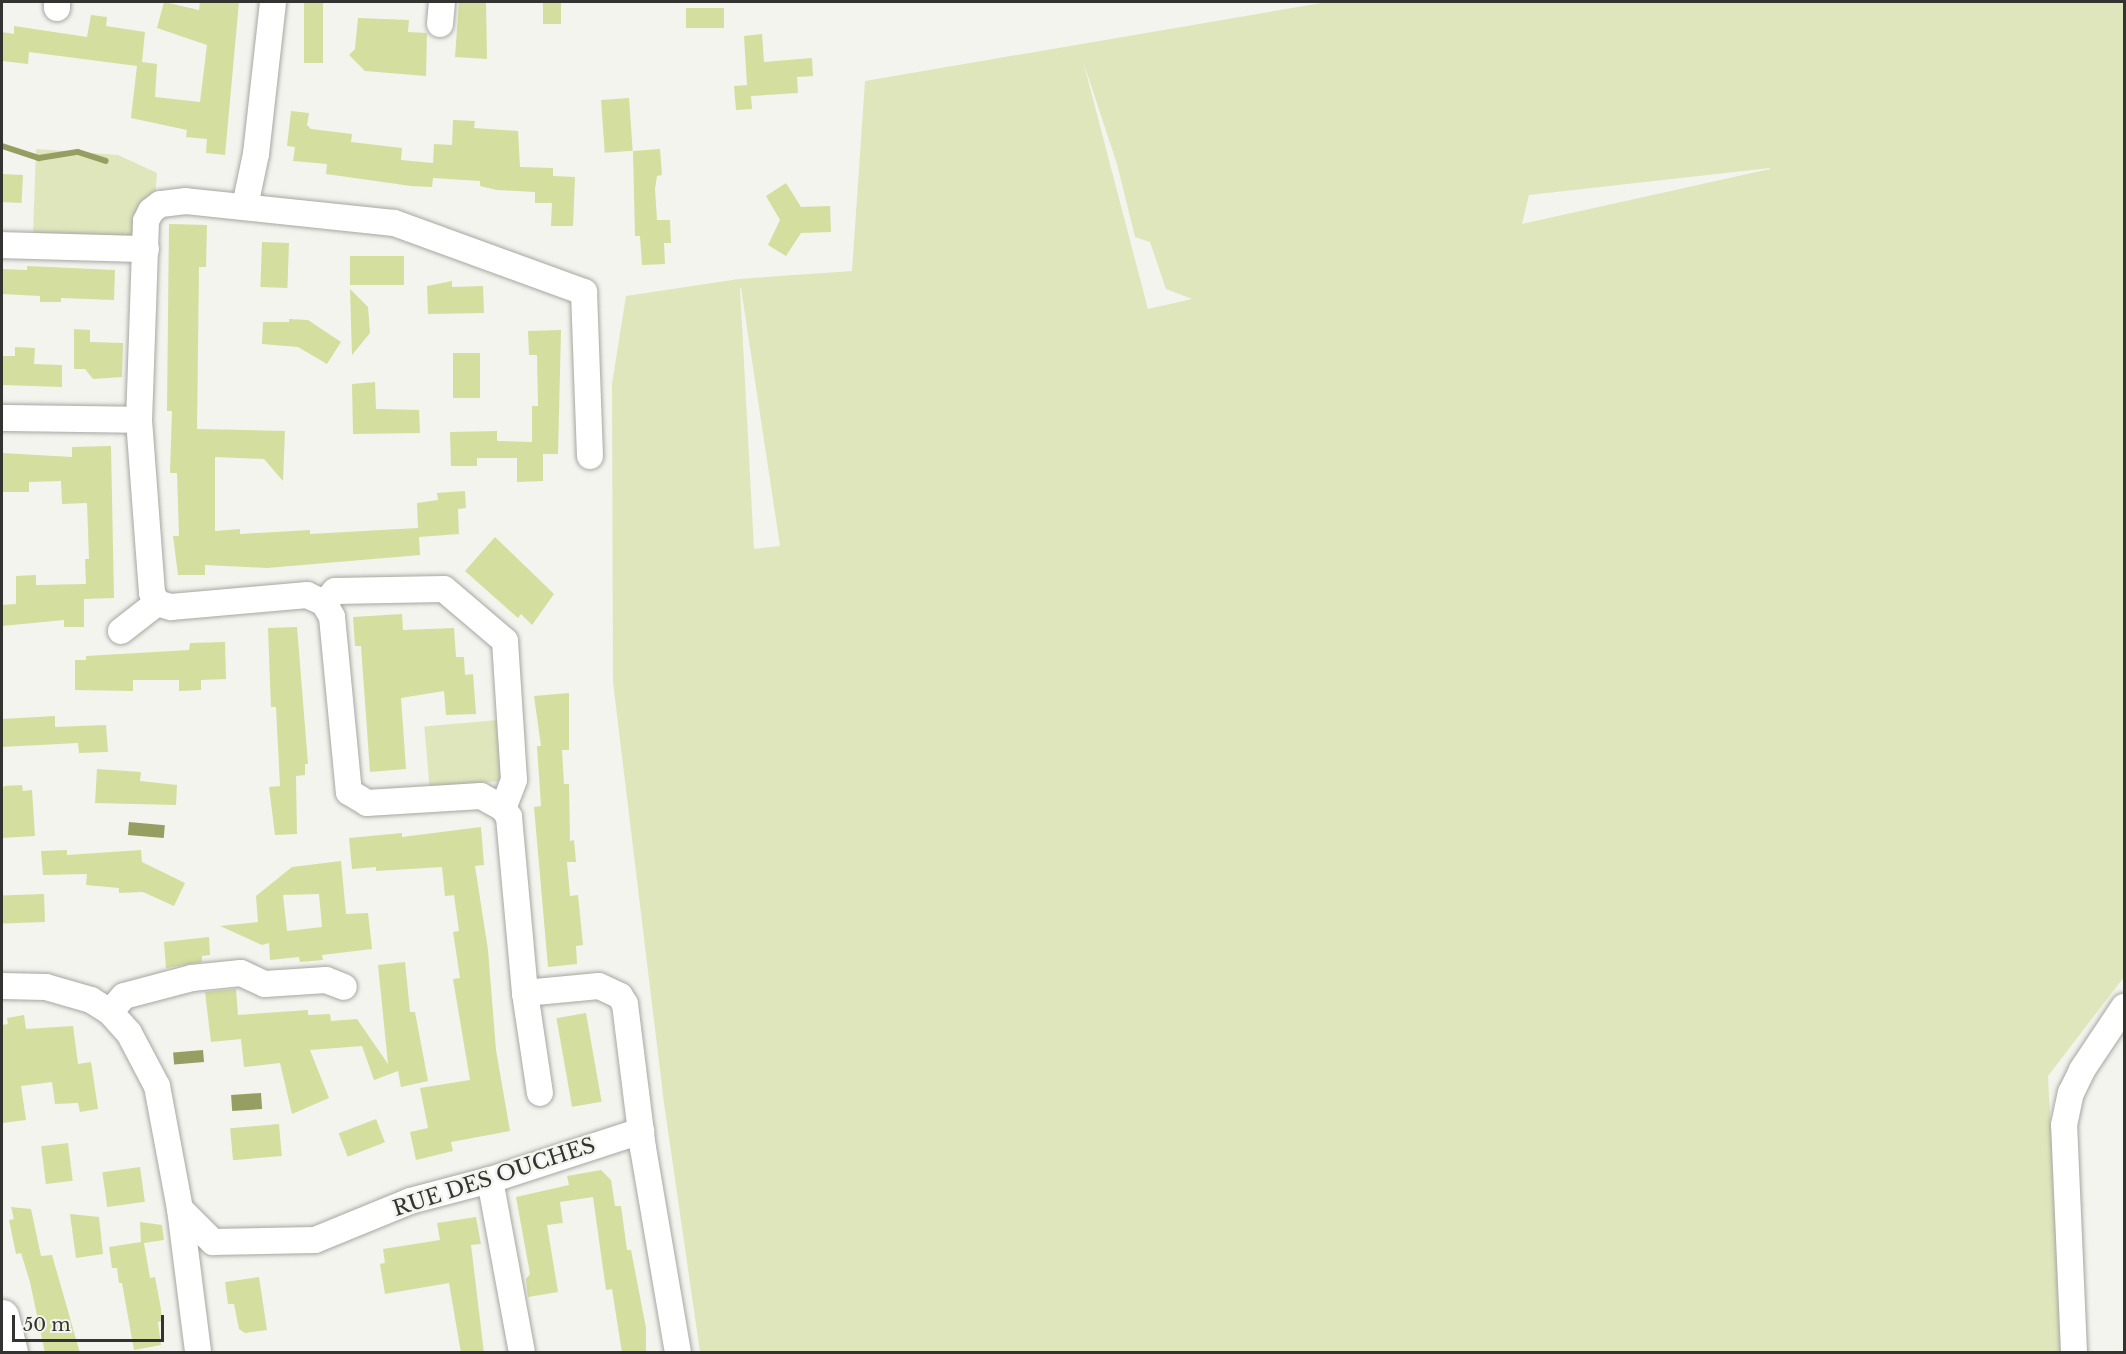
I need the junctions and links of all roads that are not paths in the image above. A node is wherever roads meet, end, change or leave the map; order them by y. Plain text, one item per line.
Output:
1 (273, 2) edge
2 (245, 206) junction
3 (2, 245) edge
4 (146, 249) junction
5 (2, 418) edge
6 (139, 420) junction
7 (590, 456) dead end
8 (157, 603) junction
9 (324, 603) junction
10 (121, 631) dead end
11 (503, 808) junction
12 (2, 986) edge
13 (344, 987) dead end
14 (525, 993) junction
15 (2124, 1007) edge
16 (110, 1012) junction
17 (540, 1093) dead end
18 (641, 1131) junction
19 (490, 1180) junction
20 (180, 1209) junction
21 (211, 1240) junction
22 (185, 1262) junction
23 (2, 1316) edge
24 (11, 1353) edge
25 (198, 1353) edge
26 (522, 1353) edge
27 (678, 1353) edge
28 (2074, 1353) edge

1 - 2 street
2 - 4 street
2 - 7 street
3 - 4 street
4 - 6 street
5 - 6 street
6 - 8 street
8 - 9 street
8 - 10 street
9 - 11 street
9 - 11 street
11 - 14 street
12 - 16 street
13 - 16 street
14 - 17 street
14 - 18 street
15 - 28 street
16 - 20 street
18 - 19 street, RUE DES OUCHES
18 - 27 street
19 - 21 street, RUE DES OUCHES
19 - 26 street
20 - 21 street
20 - 22 street
21 - 22 street
22 - 25 street
23 - 24 main road

